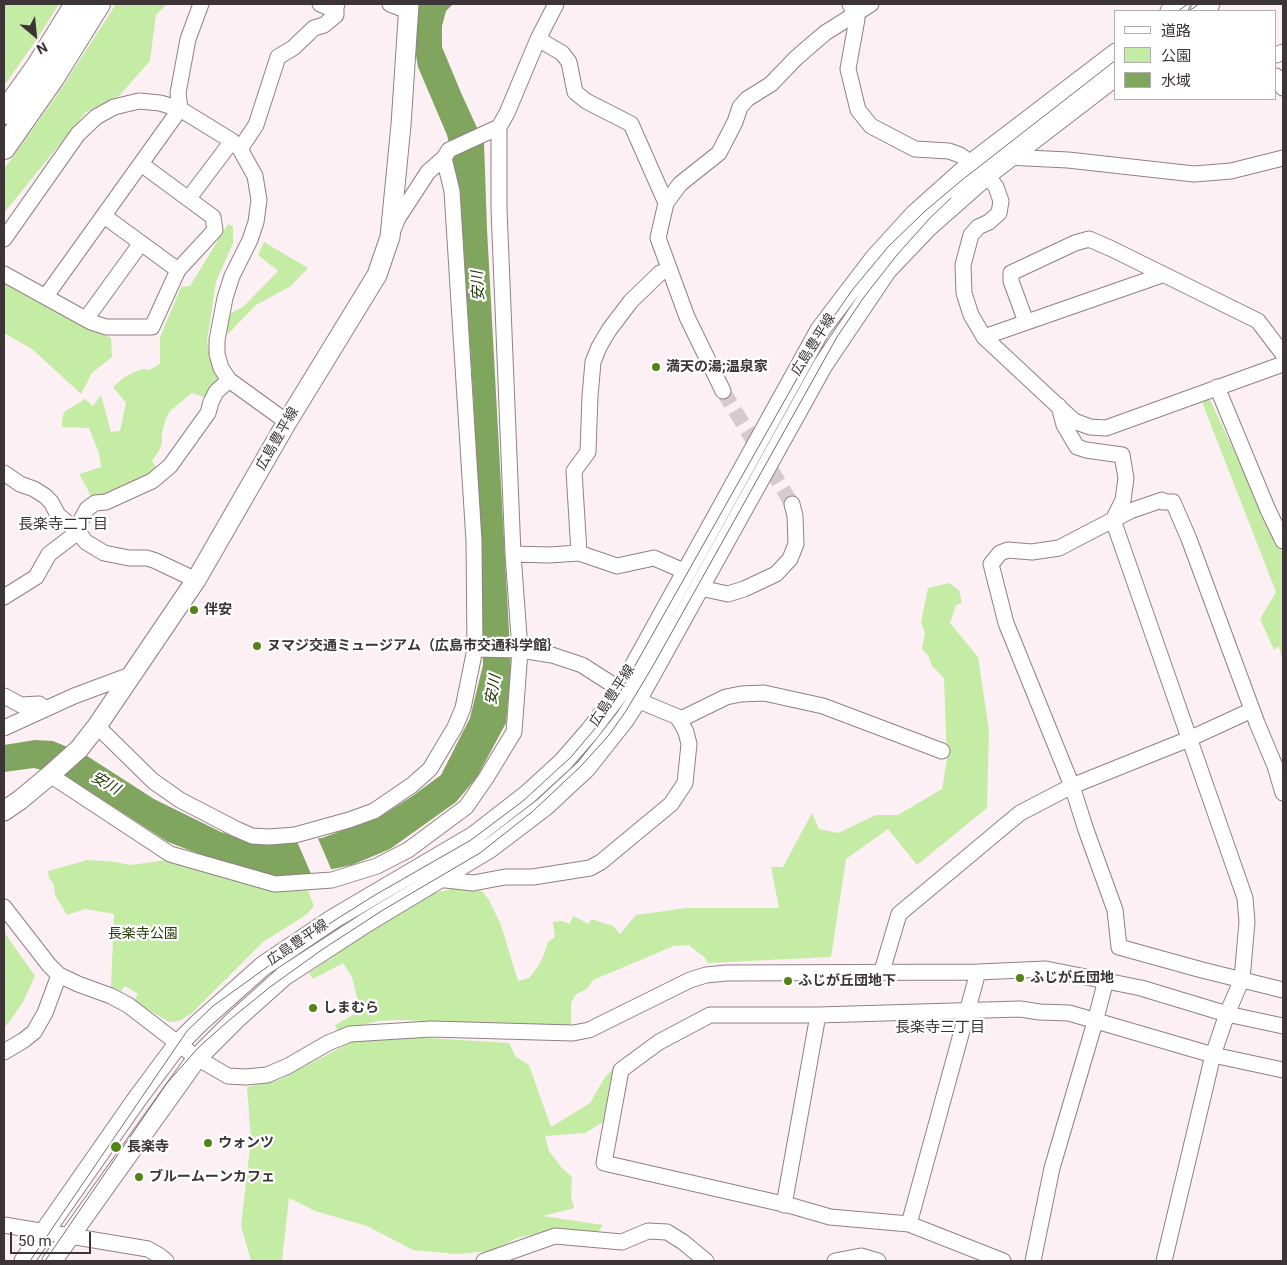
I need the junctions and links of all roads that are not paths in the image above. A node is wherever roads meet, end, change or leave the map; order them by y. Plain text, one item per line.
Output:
1 (76, 4) edge
2 (99, 4) edge
3 (201, 4) edge
4 (320, 4) edge
5 (390, 4) edge
6 (556, 4) edge
7 (871, 4) edge
8 (337, 5) edge
9 (408, 7) edge
10 (852, 9) edge
11 (538, 40) junction
12 (1114, 55) edge
13 (1114, 78) edge
14 (180, 109) junction
15 (4, 113) edge
16 (498, 127) junction
17 (236, 145) junction
18 (4, 148) edge
19 (446, 154) junction
20 (1012, 156) junction
21 (1283, 158) edge
22 (972, 163) junction
23 (140, 164) junction
24 (987, 175) junction
25 (189, 198) junction
26 (666, 202) junction
27 (104, 216) junction
28 (390, 237) junction
29 (4, 239) edge
30 (141, 243) junction
31 (669, 269) junction
32 (178, 270) junction
33 (4, 274) edge
34 (1162, 275) junction
35 (46, 296) junction
36 (86, 319) junction
37 (1026, 322) junction
38 (984, 338) junction
39 (1283, 354) edge
40 (1283, 364) edge
41 (229, 380) junction
42 (1217, 387) junction
43 (722, 391) tunnel mouth
44 (1059, 406) junction
45 (287, 422) junction
46 (4, 473) edge
47 (792, 504) tunnel mouth
48 (1113, 520) junction
49 (78, 532) junction
50 (1283, 542) edge
51 (579, 553) junction
52 (513, 554) junction
53 (686, 572) junction
54 (196, 580) junction
55 (700, 588) junction
56 (4, 597) edge
57 (478, 649) junction
58 (520, 650) junction
59 (133, 674) junction
60 (621, 690) junction
61 (4, 696) edge
62 (636, 700) junction
63 (45, 708) junction
64 (1252, 710) junction
65 (679, 720) junction
66 (98, 726) junction
67 (4, 728) edge
68 (1189, 738) junction
69 (942, 751) dead end
70 (1279, 765) edge
71 (50, 775) junction
72 (1072, 786) junction
73 (1283, 793) edge
74 (4, 811) edge
75 (437, 879) junction
76 (4, 907) edge
77 (882, 972) junction
78 (978, 972) junction
79 (59, 975) junction
80 (1242, 979) junction
81 (1106, 980) junction
82 (1283, 990) edge
83 (968, 1010) junction
84 (1227, 1014) junction
85 (818, 1015) junction
86 (1095, 1022) junction
87 (1283, 1026) edge
88 (178, 1044) junction
89 (4, 1052) edge
90 (1213, 1055) junction
91 (197, 1058) junction
92 (1283, 1070) edge
93 (784, 1205) junction
94 (909, 1224) junction
95 (4, 1225) edge
96 (44, 1231) junction
97 (69, 1235) junction
98 (24, 1261) edge
99 (52, 1261) edge
100 (166, 1261) edge
101 (484, 1261) edge
102 (706, 1261) edge
103 (834, 1261) edge
104 (878, 1261) edge
105 (1004, 1261) edge
106 (1033, 1261) edge
107 (1164, 1261) edge

1 - 15 highway
2 - 18 highway
3 - 14 street
4 - 8 street
5 - 9 street
6 - 11 street
7 - 10 street
8 - 17 street
9 - 28 main road, 広島豊平線
10 - 22 street
10 - 26 street
11 - 16 street
11 - 26 street
12 - 22 main road, 広島豊平線
13 - 20 main road, 広島豊平線
14 - 17 street
14 - 23 street
14 - 29 street
16 - 19 street
16 - 52 street
17 - 25 street
17 - 41 street
19 - 28 street
19 - 57 street
20 - 21 street
20 - 22 street
20 - 24 main road, 広島豊平線
22 - 24 street
22 - 53 main road, 広島豊平線
23 - 25 street
23 - 27 street
24 - 38 street
24 - 55 main road, 広島豊平線
25 - 32 street
26 - 31 street
27 - 30 street
27 - 35 street
28 - 45 main road, 広島豊平線
30 - 32 street
30 - 36 street
31 - 43 street
31 - 51 street
32 - 36 street
33 - 35 street
34 - 37 street
34 - 37 street
34 - 39 street
35 - 36 street
37 - 38 street
38 - 44 street
40 - 42 street
41 - 45 street
41 - 49 street
42 - 44 street
42 - 50 street
44 - 48 street
45 - 54 main road, 広島豊平線
46 - 49 street
47 - 55 street
48 - 64 street
48 - 68 street
48 - 72 street
49 - 54 street
49 - 56 street
51 - 52 street
51 - 53 street
52 - 58 street
53 - 60 main road, 広島豊平線
54 - 59 main road, 広島豊平線
55 - 62 main road, 広島豊平線
57 - 58 street
57 - 66 street
58 - 60 street
58 - 71 street
59 - 63 street
59 - 66 main road, 広島豊平線
60 - 88 main road, 広島豊平線
61 - 63 street
62 - 65 street
62 - 75 main road, 広島豊平線
63 - 67 street
64 - 68 street
64 - 70 street
65 - 69 street
65 - 75 street
66 - 71 main road, 広島豊平線
68 - 72 street
68 - 80 street
70 - 73 street
71 - 74 main road, 広島豊平線
72 - 77 street
72 - 80 street
75 - 91 main road, 広島豊平線
76 - 79 street
77 - 78 street
77 - 91 street
78 - 81 street
78 - 83 street
79 - 88 street
79 - 89 street
80 - 82 street
80 - 84 street
81 - 84 street
81 - 86 street
83 - 85 street
83 - 86 street
83 - 94 street
84 - 87 street
84 - 90 street
85 - 93 street
85 - 93 street
86 - 90 street
86 - 106 street
88 - 91 street
88 - 96 main road, 広島豊平線
90 - 92 street
90 - 107 street
91 - 97 main road, 広島豊平線
93 - 94 street
94 - 105 street
95 - 96 street
96 - 97 street
96 - 98 main road, 広島豊平線
97 - 99 main road, 広島豊平線
97 - 100 street
101 - 102 street
103 - 104 street

